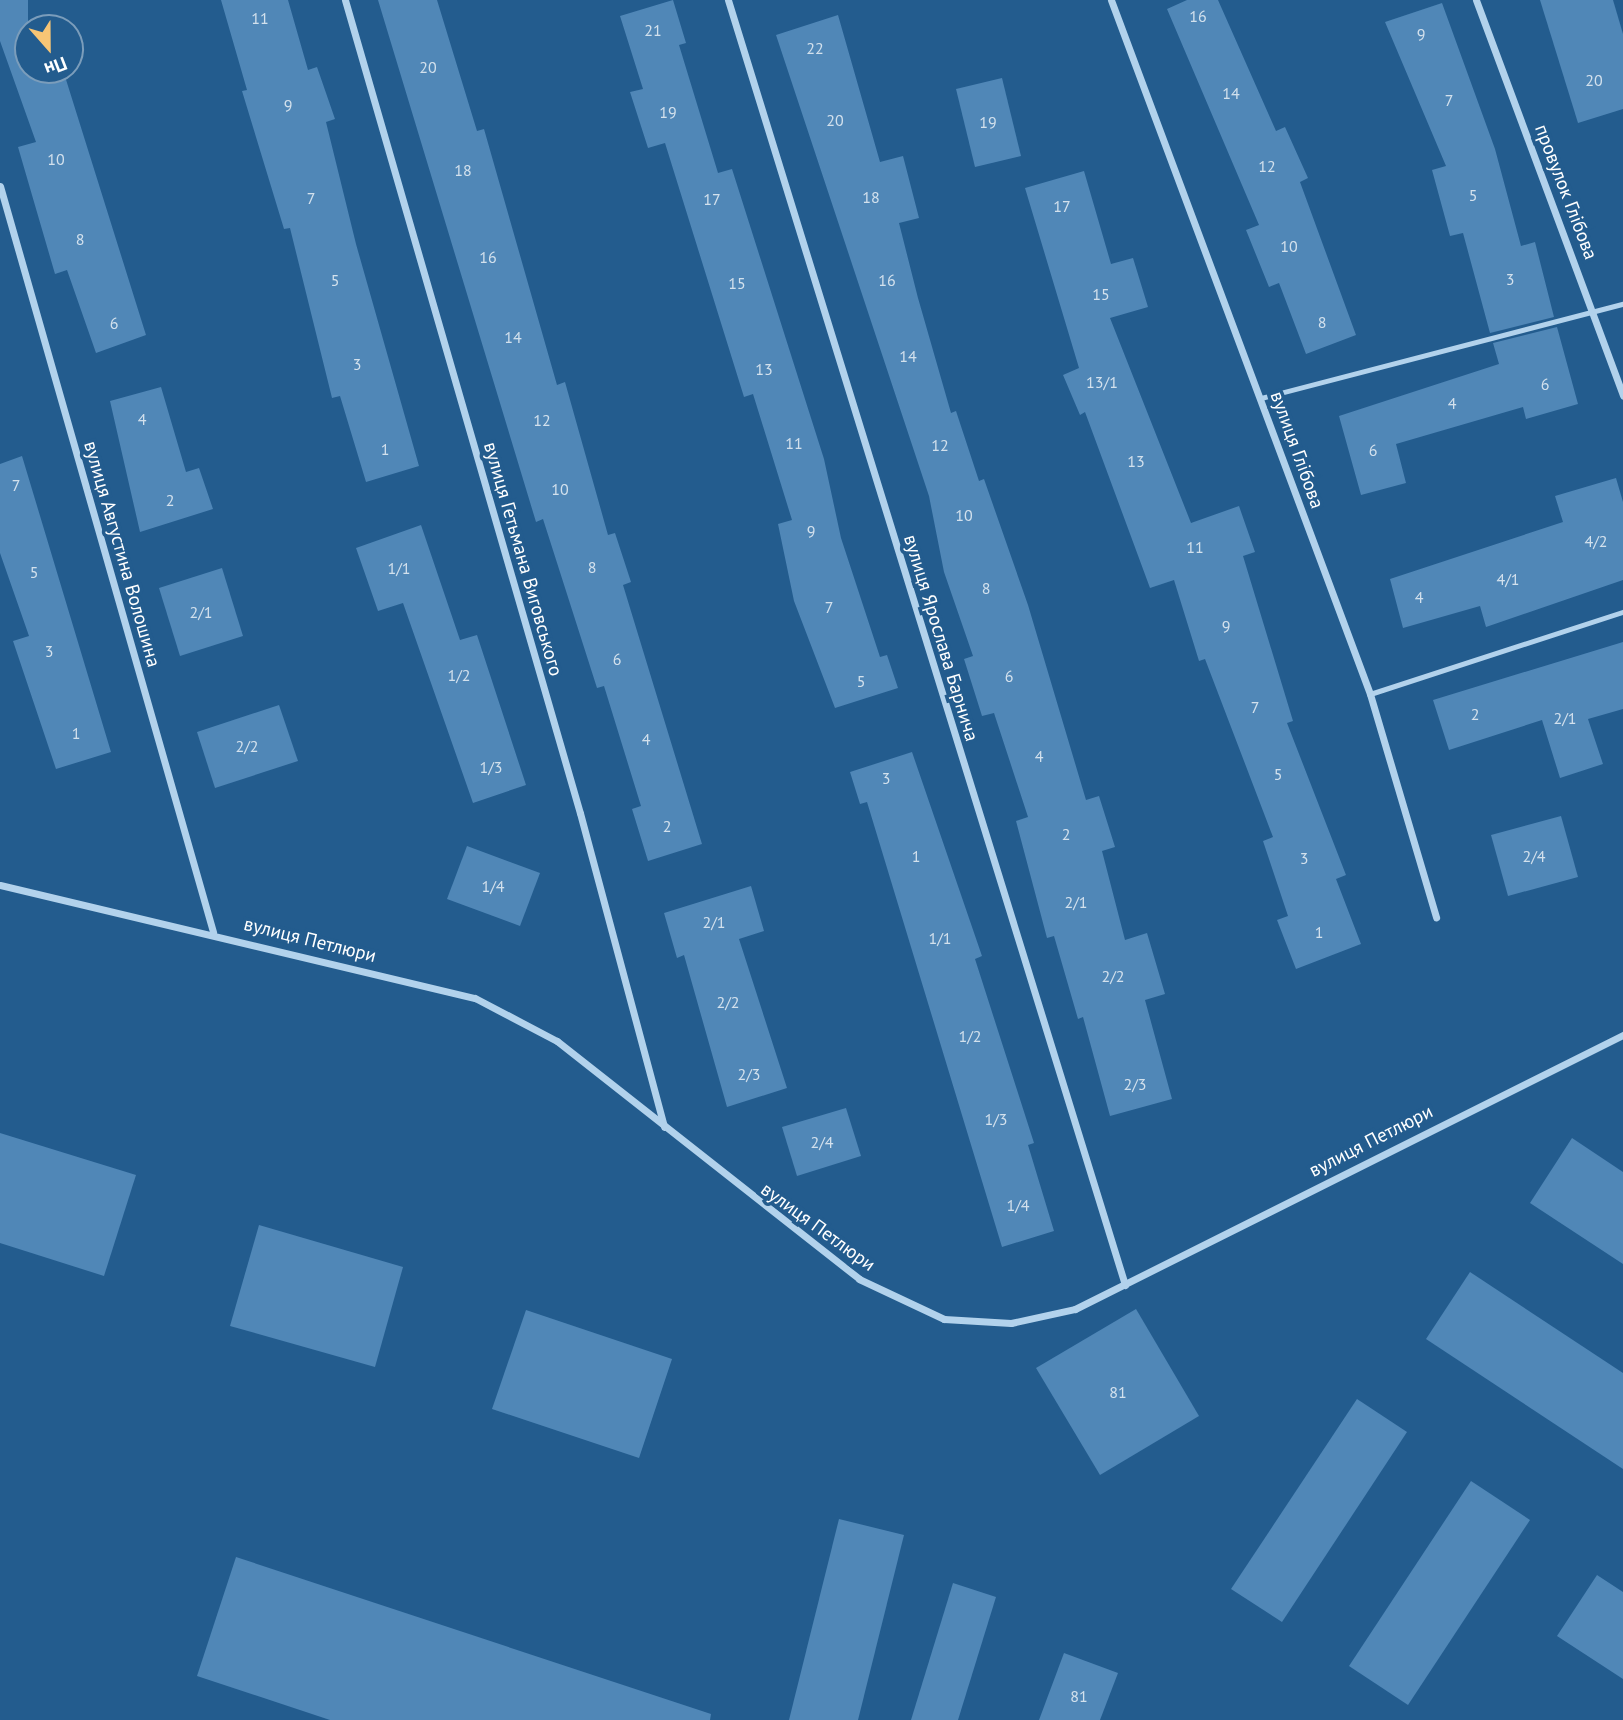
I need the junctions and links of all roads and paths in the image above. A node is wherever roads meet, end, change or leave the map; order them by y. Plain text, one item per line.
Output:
1 (345, 0) edge
2 (728, 0) edge
3 (1111, 0) edge
4 (1476, 0) edge
5 (0, 186) edge
6 (1623, 304) edge
7 (1595, 312) junction
8 (1623, 396) edge
9 (1261, 398) junction
10 (1623, 612) edge
11 (1370, 694) junction
12 (0, 884) edge
13 (1436, 917) dead end
14 (213, 932) junction
15 (1623, 1035) edge
16 (664, 1128) junction
17 (1125, 1285) junction

1 - 16 street, вулиця Гетьмана Виговського
2 - 17 street, вулиця Ярослава Барнича
3 - 9 street, вулиця Глібова
4 - 7 street, провулок Глібова
5 - 14 street, вулиця Августина Волошина
6 - 7 lane
7 - 8 street, провулок Глібова
7 - 9 lane
9 - 11 street, вулиця Глібова
10 - 11 lane
11 - 13 street, вулиця Глібова
12 - 14 street, вулиця Петлюри
14 - 16 street, вулиця Петлюри
15 - 17 street, вулиця Петлюри
16 - 17 street, вулиця Петлюри

